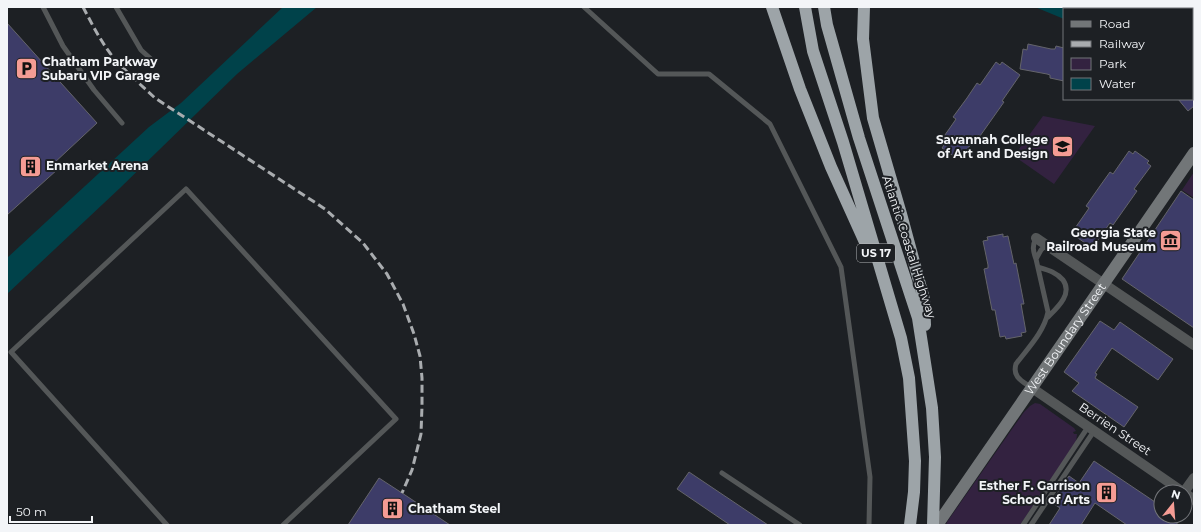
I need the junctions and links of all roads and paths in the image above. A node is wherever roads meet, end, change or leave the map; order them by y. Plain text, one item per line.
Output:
1 (43, 7) edge
2 (116, 7) edge
3 (584, 7) edge
4 (805, 7) edge
5 (824, 7) edge
6 (864, 7) edge
7 (773, 9) edge
8 (151, 59) dead end
9 (122, 123) dead end
10 (1194, 153) edge
11 (1036, 238) joint
12 (1046, 245) junction
13 (1036, 259) junction
14 (1038, 267) junction
15 (1103, 284) junction
16 (889, 296) junction
17 (1047, 318) junction
18 (1194, 346) edge
19 (926, 366) junction
20 (1032, 388) junction
21 (1091, 429) junction
22 (722, 473) dead end
23 (1172, 484) edge
24 (167, 525) edge
25 (283, 525) edge
26 (800, 525) edge
27 (868, 525) edge
28 (910, 525) edge
29 (933, 525) edge
30 (938, 525) edge
31 (1023, 525) edge
32 (1031, 525) edge

1 - 9 lane
2 - 8 lane
3 - 27 lane
4 - 16 highway, US 17
5 - 19 highway, Atlantic Coastal Highway / US 17
6 - 19 highway
7 - 16 highway
10 - 15 main road, West Boundary Street
11 - 12 street
11 - 13 lane
12 - 13 lane
12 - 15 street
13 - 14 lane
14 - 17 lane
14 - 17 lane
15 - 18 street
15 - 20 main road, West Boundary Street
16 - 28 highway, US 17
17 - 20 lane
19 - 29 highway, Atlantic Coastal Highway / US 17
20 - 21 street, Berrien Street
20 - 30 main road, West Boundary Street
21 - 23 street, Berrien Street
21 - 31 lane
21 - 32 lane
22 - 26 lane
24 - 25 lane

